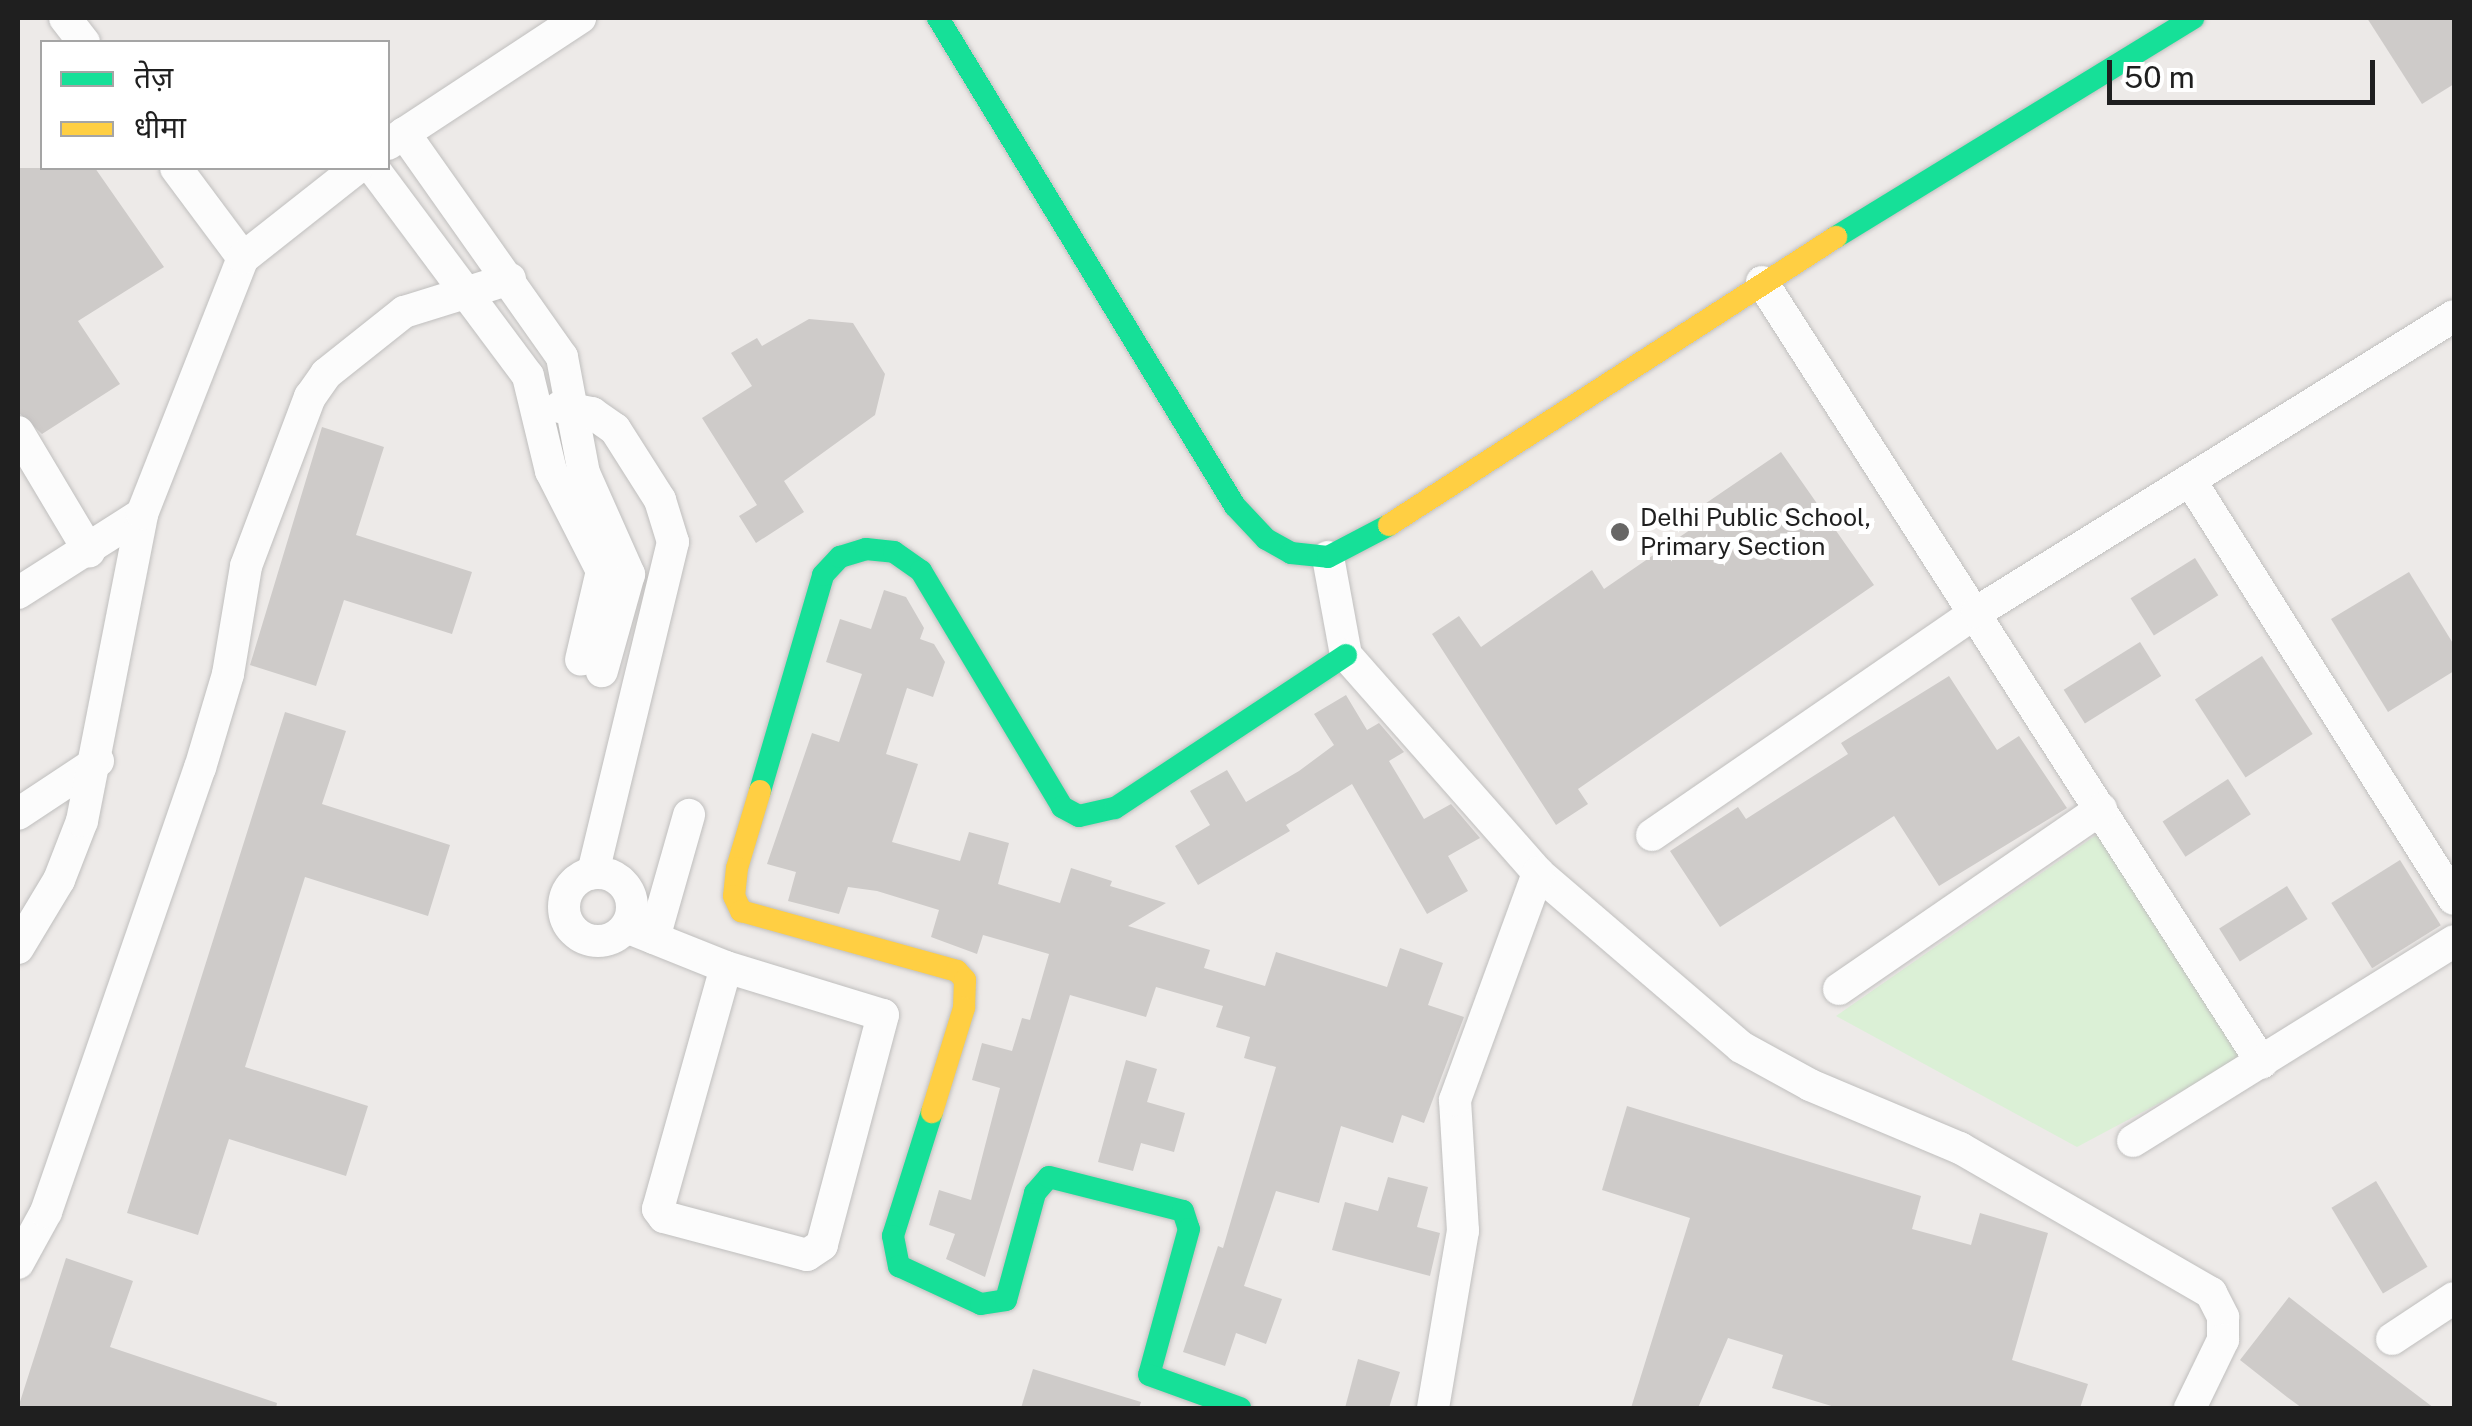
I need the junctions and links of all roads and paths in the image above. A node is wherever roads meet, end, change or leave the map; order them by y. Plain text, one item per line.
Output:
1 (65, 18) edge
2 (580, 18) edge
3 (938, 18) edge
4 (2193, 18) edge
5 (82, 40) edge
6 (396, 139) edge
7 (177, 170) edge
8 (353, 170) edge
9 (374, 170) edge
10 (243, 258) junction
11 (510, 279) junction
12 (1762, 282) junction
13 (468, 295) junction
14 (2453, 320) edge
15 (535, 405) junction
16 (576, 408) junction
17 (18, 432) edge
18 (2190, 480) junction
19 (142, 514) junction
20 (89, 551) junction
21 (1328, 556) junction
22 (18, 593) edge
23 (1977, 612) junction
24 (1346, 655) junction
25 (98, 761) junction
26 (2102, 809) junction
27 (18, 814) edge
28 (689, 815) dead end
29 (1652, 835) dead end
30 (592, 873) junction
31 (1538, 873) junction
32 (2454, 899) edge
33 (640, 932) junction
34 (2454, 941) edge
35 (18, 948) edge
36 (726, 967) junction
37 (1839, 989) dead end
38 (2262, 1062) junction
39 (2132, 1141) dead end
40 (18, 1263) edge
41 (2454, 1298) edge
42 (2392, 1340) dead end
43 (1240, 1408) edge
44 (1433, 1408) edge
45 (2190, 1408) edge

1 - 5 street
2 - 6 street
3 - 21 street
4 - 12 street
6 - 11 street
7 - 10 street
8 - 10 street
9 - 13 street
10 - 19 street
11 - 13 street
11 - 16 street
12 - 21 street
12 - 23 street
13 - 15 street
13 - 40 street
14 - 18 street
15 - 16 street
15 - 16 street
16 - 30 street
17 - 20 street
18 - 23 street
18 - 32 street
19 - 20 street
19 - 25 street
20 - 22 street
21 - 24 street
23 - 26 street
23 - 29 street
24 - 31 street
24 - 43 street
25 - 27 street
25 - 35 street
26 - 37 street
26 - 38 street
28 - 33 street
30 - 33 street
30 - 33 street
31 - 44 street
31 - 45 street
33 - 36 street
34 - 38 street
36 - 36 street
38 - 39 street
41 - 42 street

